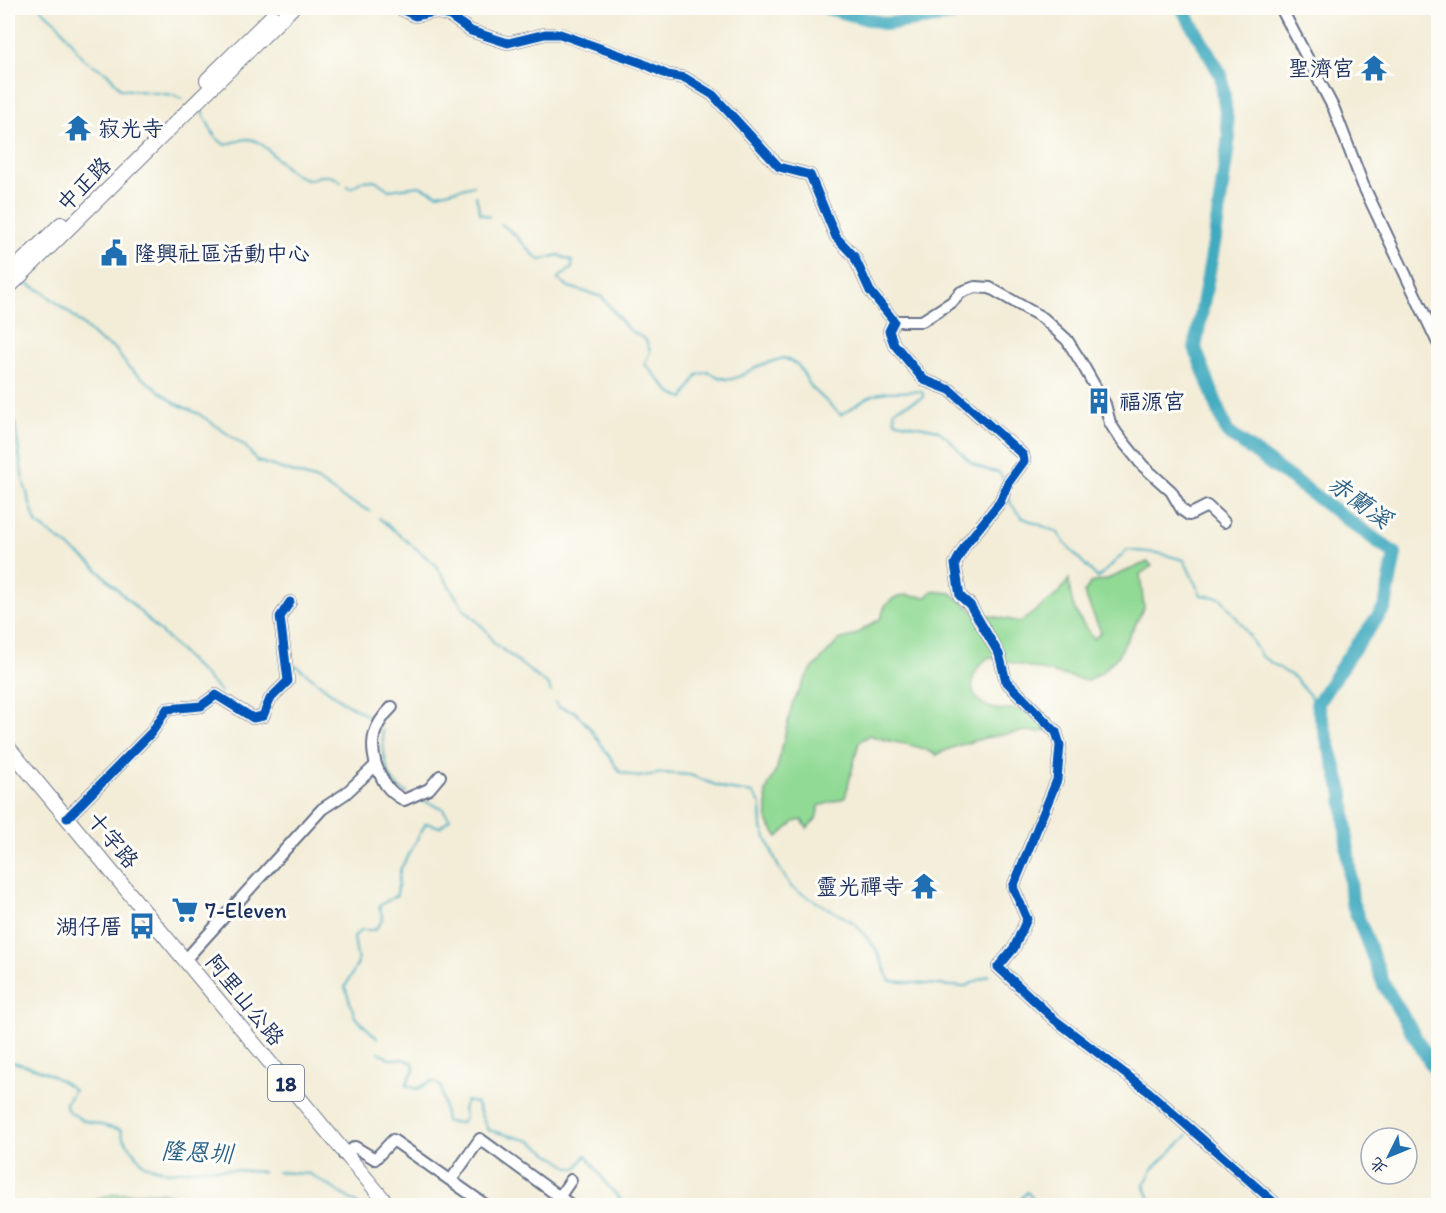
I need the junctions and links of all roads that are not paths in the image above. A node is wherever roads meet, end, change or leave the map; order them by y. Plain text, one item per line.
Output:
1 (280, 8) edge
2 (292, 8) edge
3 (399, 8) edge
4 (1281, 8) edge
5 (8, 275) edge
6 (8, 288) edge
7 (894, 321) junction
8 (1438, 343) edge
9 (1224, 522) dead end
10 (290, 603) dead end
11 (392, 707) dead end
12 (8, 747) edge
13 (376, 765) junction
14 (440, 776) dead end
15 (68, 818) junction
16 (185, 960) junction
17 (344, 1155) junction
18 (451, 1180) junction
19 (571, 1180) dead end
20 (556, 1201) edge
21 (388, 1206) edge
22 (487, 1206) edge
23 (572, 1206) edge
24 (1278, 1206) edge

1 - 5 main road, 中正路
2 - 6 main road, 中正路
3 - 7 street
4 - 8 street
7 - 9 street
7 - 24 street
10 - 15 street
11 - 13 street
12 - 15 main road, 十字路 / 18
13 - 14 street
13 - 16 street
15 - 16 main road, 十字路 / 18
16 - 17 main road, 阿里山公路 / 18
17 - 18 street
17 - 21 main road, 阿里山公路 / 18
18 - 20 street
18 - 22 street
19 - 20 street
20 - 23 street

